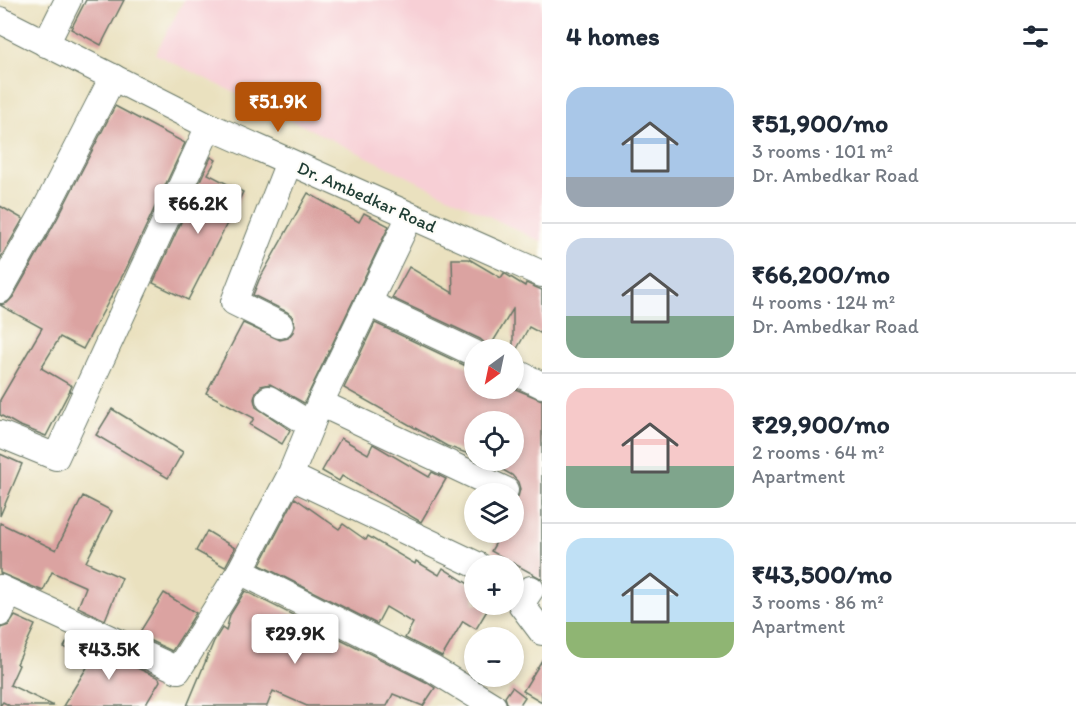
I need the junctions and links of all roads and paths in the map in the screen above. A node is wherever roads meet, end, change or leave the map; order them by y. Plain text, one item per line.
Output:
1 (68, 0) edge
2 (0, 20) edge
3 (46, 44) junction
4 (113, 77) junction
5 (209, 126) junction
6 (289, 162) junction
7 (410, 216) junction
8 (542, 274) edge
9 (0, 290) edge
10 (368, 303) junction
11 (280, 326) dead end
12 (464, 348) edge
13 (524, 376) edge
14 (542, 385) edge
15 (269, 399) dead end
16 (316, 414) junction
17 (0, 435) edge
18 (290, 476) junction
19 (488, 483) edge
20 (464, 559) edge
21 (240, 571) junction
22 (529, 588) edge
23 (3, 598) edge
24 (542, 632) edge
25 (493, 706) edge

1 - 3 street
2 - 3 street, Dr. Ambedkar Road
3 - 4 street, Dr. Ambedkar Road
4 - 5 street, Dr. Ambedkar Road
4 - 9 street
5 - 6 street, Dr. Ambedkar Road
5 - 17 street
6 - 7 street, Dr. Ambedkar Road
6 - 11 street
7 - 8 street, Dr. Ambedkar Road
7 - 10 street
10 - 12 street
10 - 16 street
13 - 14 street
15 - 16 street
16 - 18 street
16 - 19 street
18 - 20 street
18 - 21 street
21 - 23 street
21 - 25 street
22 - 24 street

